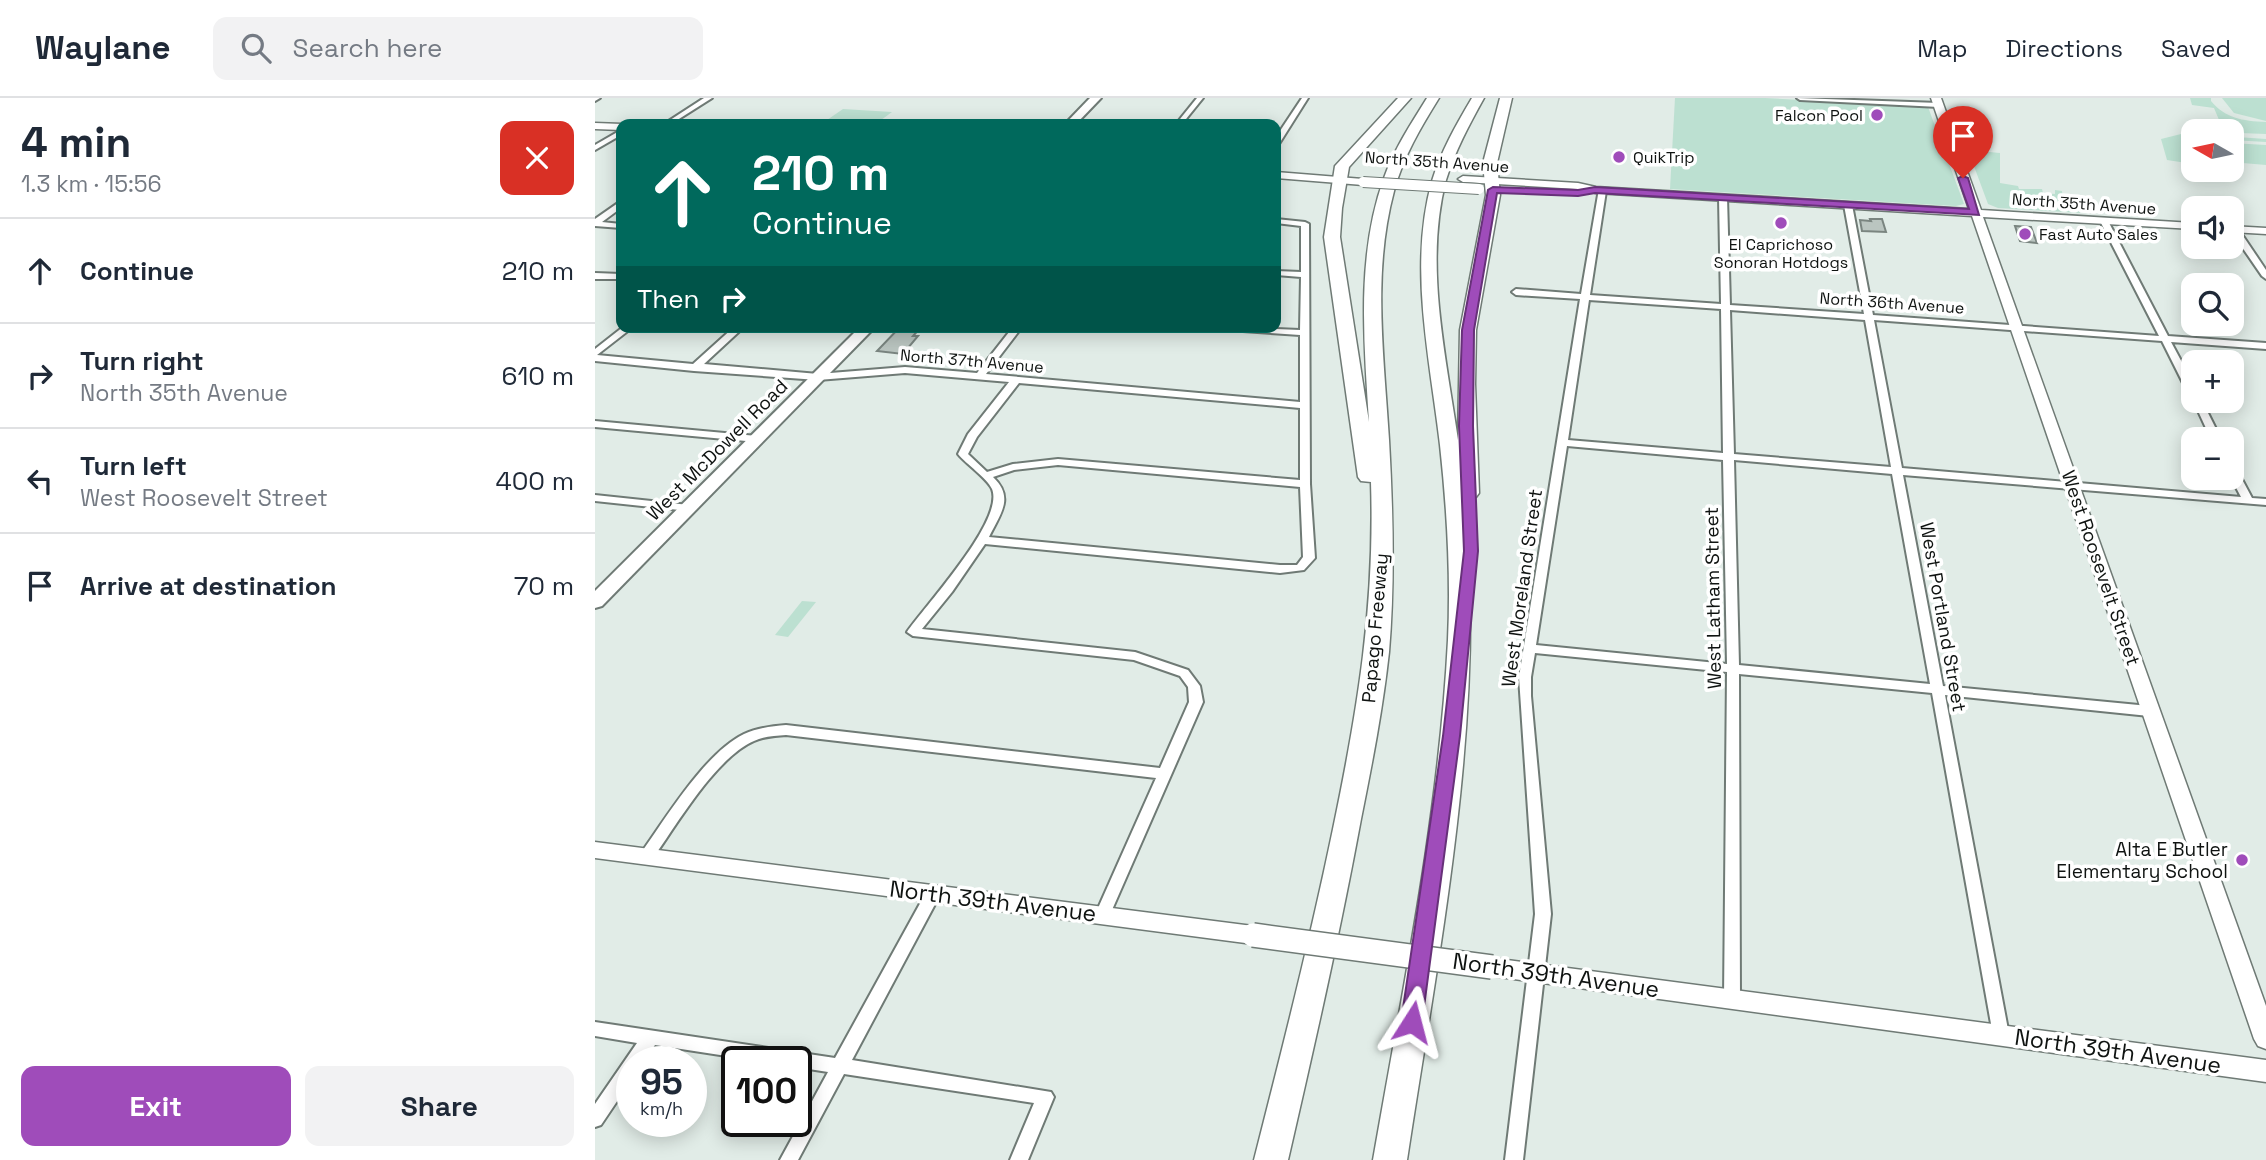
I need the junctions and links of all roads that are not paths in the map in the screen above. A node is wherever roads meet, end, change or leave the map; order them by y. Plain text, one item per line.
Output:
1 (709, 98) edge
2 (1096, 98) edge
3 (1200, 98) edge
4 (1305, 98) edge
5 (1405, 98) edge
6 (1433, 98) edge
7 (1478, 98) edge
8 (1506, 98) edge
9 (1800, 98) edge
10 (1829, 99) edge
11 (1937, 102) edge
12 (675, 119) edge
13 (1075, 119) edge
14 (1183, 119) edge
15 (595, 126) edge
16 (616, 129) edge
17 (616, 133) edge
18 (1281, 134) edge
19 (595, 148) edge
20 (1281, 168) edge
21 (1281, 175) edge
22 (1346, 176) junction
23 (1485, 185) junction
24 (1599, 191) junction
25 (1723, 197) junction
26 (1848, 205) junction
27 (616, 209) edge
28 (1976, 213) junction
29 (2104, 221) junction
30 (1281, 222) edge
31 (595, 224) edge
32 (2181, 225) edge
33 (616, 226) edge
34 (2244, 230) edge
35 (2266, 231) edge
36 (2244, 246) edge
37 (1281, 273) edge
38 (1305, 275) junction
39 (595, 276) edge
40 (2266, 276) edge
41 (616, 278) edge
42 (1516, 292) dead end
43 (1586, 296) junction
44 (1726, 307) junction
45 (1869, 317) junction
46 (2016, 328) junction
47 (1281, 331) edge
48 (622, 333) edge
49 (733, 333) edge
50 (862, 333) edge
51 (1013, 333) edge
52 (1305, 333) junction
53 (2165, 339) junction
54 (2266, 346) edge
55 (595, 356) edge
56 (694, 368) junction
57 (2181, 370) edge
58 (818, 377) junction
59 (979, 377) junction
60 (1016, 380) junction
61 (1305, 405) junction
62 (595, 424) edge
63 (757, 439) junction
64 (1563, 443) junction
65 (1727, 456) junction
66 (1897, 471) junction
67 (988, 475) junction
68 (1305, 484) junction
69 (2073, 486) junction
70 (2243, 490) edge
71 (595, 498) edge
72 (2248, 500) junction
73 (2266, 502) edge
74 (688, 508) junction
75 (982, 540) junction
76 (599, 595) edge
77 (1380, 609) junction
78 (1530, 648) junction
79 (1458, 664) junction
80 (1733, 668) junction
81 (1937, 690) junction
82 (2149, 712) junction
83 (1166, 774) junction
84 (595, 850) edge
85 (646, 857) junction
86 (933, 893) junction
87 (1103, 915) junction
88 (1536, 972) junction
89 (1732, 999) junction
90 (595, 1029) edge
91 (2001, 1035) junction
92 (651, 1037) junction
93 (2266, 1039) edge
94 (645, 1046) edge
95 (840, 1066) junction
96 (2266, 1071) edge
97 (616, 1088) edge
98 (1045, 1097) joint
99 (595, 1119) edge
100 (789, 1160) edge
101 (1019, 1160) edge
102 (1271, 1160) edge
103 (1390, 1160) edge
104 (1514, 1160) edge

1 - 12 street
2 - 13 main road
3 - 14 street
4 - 18 street
5 - 22 highway
6 - 77 highway, Papago Freeway
7 - 79 highway
8 - 23 highway
9 - 10 street
10 - 11 street
11 - 28 street, West Roosevelt Street
15 - 16 street
17 - 19 street
20 - 22 street, North 35th Avenue
21 - 22 street, North 35th Avenue
22 - 23 street, North 35th Avenue, bridge
22 - 77 highway
23 - 24 street, North 35th Avenue
23 - 79 highway
24 - 25 street, North 35th Avenue
24 - 43 street, West Moreland Street
25 - 26 street, North 35th Avenue
25 - 44 street, West Latham Street
26 - 28 street, North 35th Avenue
26 - 45 street, West Portland Street
27 - 31 street
28 - 29 street, North 35th Avenue
28 - 46 street, West Roosevelt Street
29 - 32 street, North 35th Avenue
29 - 53 street
30 - 38 street
31 - 33 street
34 - 35 street
36 - 40 street
37 - 38 street
38 - 52 street
39 - 41 street
42 - 43 street, North 36th Avenue
43 - 44 street, North 36th Avenue
43 - 64 street, West Moreland Street
44 - 45 street, North 36th Avenue
44 - 65 street, West Latham Street
45 - 46 street, North 36th Avenue
45 - 66 street, West Portland Street
46 - 53 street, North 36th Avenue
46 - 69 street, West Roosevelt Street
47 - 52 street
48 - 55 street
49 - 56 street
50 - 58 main road, West McDowell Road
51 - 59 street
52 - 61 street
53 - 54 street, North 36th Avenue
53 - 57 street
55 - 56 street, North 37th Avenue
56 - 58 street, North 37th Avenue
58 - 59 street, North 37th Avenue
58 - 63 main road, West McDowell Road
59 - 60 street, North 37th Avenue
60 - 61 street, North 37th Avenue
60 - 67 street
61 - 68 street
62 - 63 street
63 - 74 main road, West McDowell Road
64 - 65 street
64 - 78 street, West Moreland Street
65 - 66 street
65 - 80 street, West Latham Street
66 - 69 street
66 - 81 street, West Portland Street
67 - 68 street
67 - 75 street
68 - 75 street
69 - 72 street
69 - 82 street, West Roosevelt Street
70 - 72 street
71 - 74 street
72 - 73 street
74 - 76 main road, West McDowell Road
75 - 83 street
77 - 102 highway, Papago Freeway
78 - 80 street
78 - 88 street, West Moreland Street
79 - 103 highway
80 - 81 street
80 - 89 street, West Latham Street
81 - 82 street
81 - 91 street, West Portland Street
82 - 93 street, West Roosevelt Street
83 - 85 street
83 - 87 street
84 - 85 street, North 39th Avenue
85 - 86 street, North 39th Avenue
86 - 87 street, North 39th Avenue
86 - 95 street
87 - 88 street, North 39th Avenue, bridge
88 - 89 street, North 39th Avenue
88 - 104 street, West Moreland Street
89 - 91 street, North 39th Avenue
90 - 92 street
91 - 96 street, North 39th Avenue
92 - 94 street
92 - 95 street
95 - 98 street
95 - 100 street
97 - 99 street
98 - 101 street

